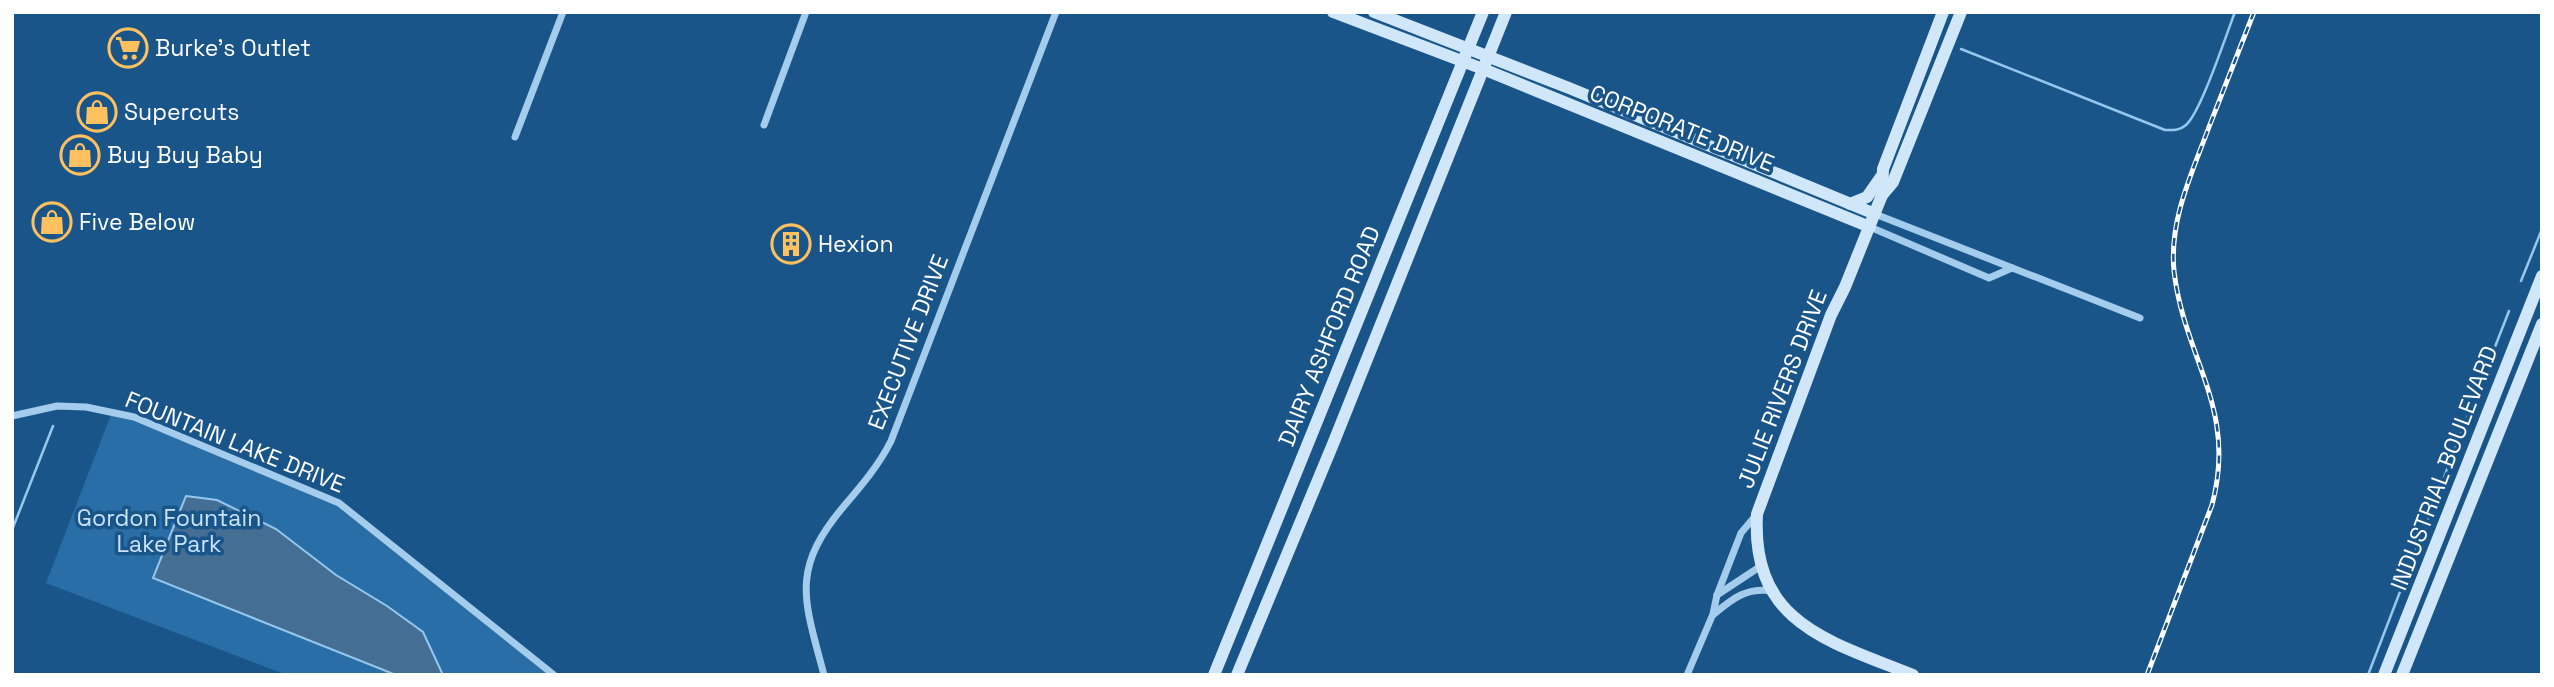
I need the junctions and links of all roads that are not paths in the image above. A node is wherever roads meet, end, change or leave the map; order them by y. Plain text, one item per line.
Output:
1 (563, 12) edge
2 (806, 12) edge
3 (1056, 12) edge
4 (1333, 12) edge
5 (1483, 12) edge
6 (1506, 12) edge
7 (1943, 12) edge
8 (1960, 13) edge
9 (1378, 14) edge
10 (1376, 29) junction
11 (1468, 48) junction
12 (1488, 56) junction
13 (1463, 62) junction
14 (1483, 69) junction
15 (764, 125) dead end
16 (1677, 133) junction
17 (515, 137) dead end
18 (1672, 146) junction
19 (1881, 177) junction
20 (1882, 195) junction
21 (1850, 204) junction
22 (1875, 214) junction
23 (1870, 227) junction
24 (1914, 229) junction
25 (1909, 243) junction
26 (2012, 268) junction
27 (2542, 276) edge
28 (2140, 318) dead end
29 (2542, 324) edge
30 (12, 416) edge
31 (1311, 435) junction
32 (1333, 444) junction
33 (1757, 514) junction
34 (1274, 527) junction
35 (1295, 535) junction
36 (1761, 565) junction
37 (1773, 591) junction
38 (1717, 595) junction
39 (1713, 614) junction
40 (554, 675) edge
41 (824, 675) edge
42 (1213, 675) edge
43 (1237, 675) edge
44 (1687, 675) edge
45 (1913, 675) edge
46 (2384, 675) edge
47 (2402, 675) edge

1 - 17 street
2 - 15 street
3 - 41 street, EXECUTIVE DRIVE
4 - 10 street, CORPORATE DRIVE
5 - 11 street, DAIRY ASHFORD ROAD
6 - 12 street, DAIRY ASHFORD ROAD
7 - 19 street, JULIE RIVERS DRIVE
8 - 20 street, JULIE RIVERS DRIVE
9 - 10 street
9 - 11 street, CORPORATE DRIVE
10 - 13 street, CORPORATE DRIVE
11 - 12 street, CORPORATE DRIVE
11 - 13 street, DAIRY ASHFORD ROAD
12 - 14 street, DAIRY ASHFORD ROAD
12 - 16 street, CORPORATE DRIVE
13 - 14 street, CORPORATE DRIVE
13 - 31 street, DAIRY ASHFORD ROAD
14 - 18 street, CORPORATE DRIVE
14 - 32 street, DAIRY ASHFORD ROAD
16 - 18 street
16 - 21 street, CORPORATE DRIVE
18 - 23 street, CORPORATE DRIVE
19 - 20 street, JULIE RIVERS DRIVE
19 - 21 street
20 - 22 street, JULIE RIVERS DRIVE
21 - 22 street, CORPORATE DRIVE
22 - 23 street, JULIE RIVERS DRIVE
22 - 24 street, CORPORATE DRIVE
23 - 25 street, CORPORATE DRIVE
23 - 33 street, JULIE RIVERS DRIVE
24 - 25 street
24 - 26 street, CORPORATE DRIVE
25 - 26 street, CORPORATE DRIVE
26 - 28 street, CORPORATE DRIVE
27 - 46 street, INDUSTRIAL BOULEVARD
29 - 47 street, INDUSTRIAL BOULEVARD
30 - 40 street, FOUNTAIN LAKE DRIVE
31 - 32 street
31 - 34 street, DAIRY ASHFORD ROAD
32 - 35 street, DAIRY ASHFORD ROAD
33 - 36 street
33 - 38 street, JULIE RIVERS DRIVE
34 - 35 street
34 - 42 street, DAIRY ASHFORD ROAD
35 - 43 street, DAIRY ASHFORD ROAD
36 - 37 street
36 - 38 street
37 - 39 street
37 - 45 street
38 - 39 street, JULIE RIVERS DRIVE
39 - 44 street, JULIE RIVERS DRIVE

